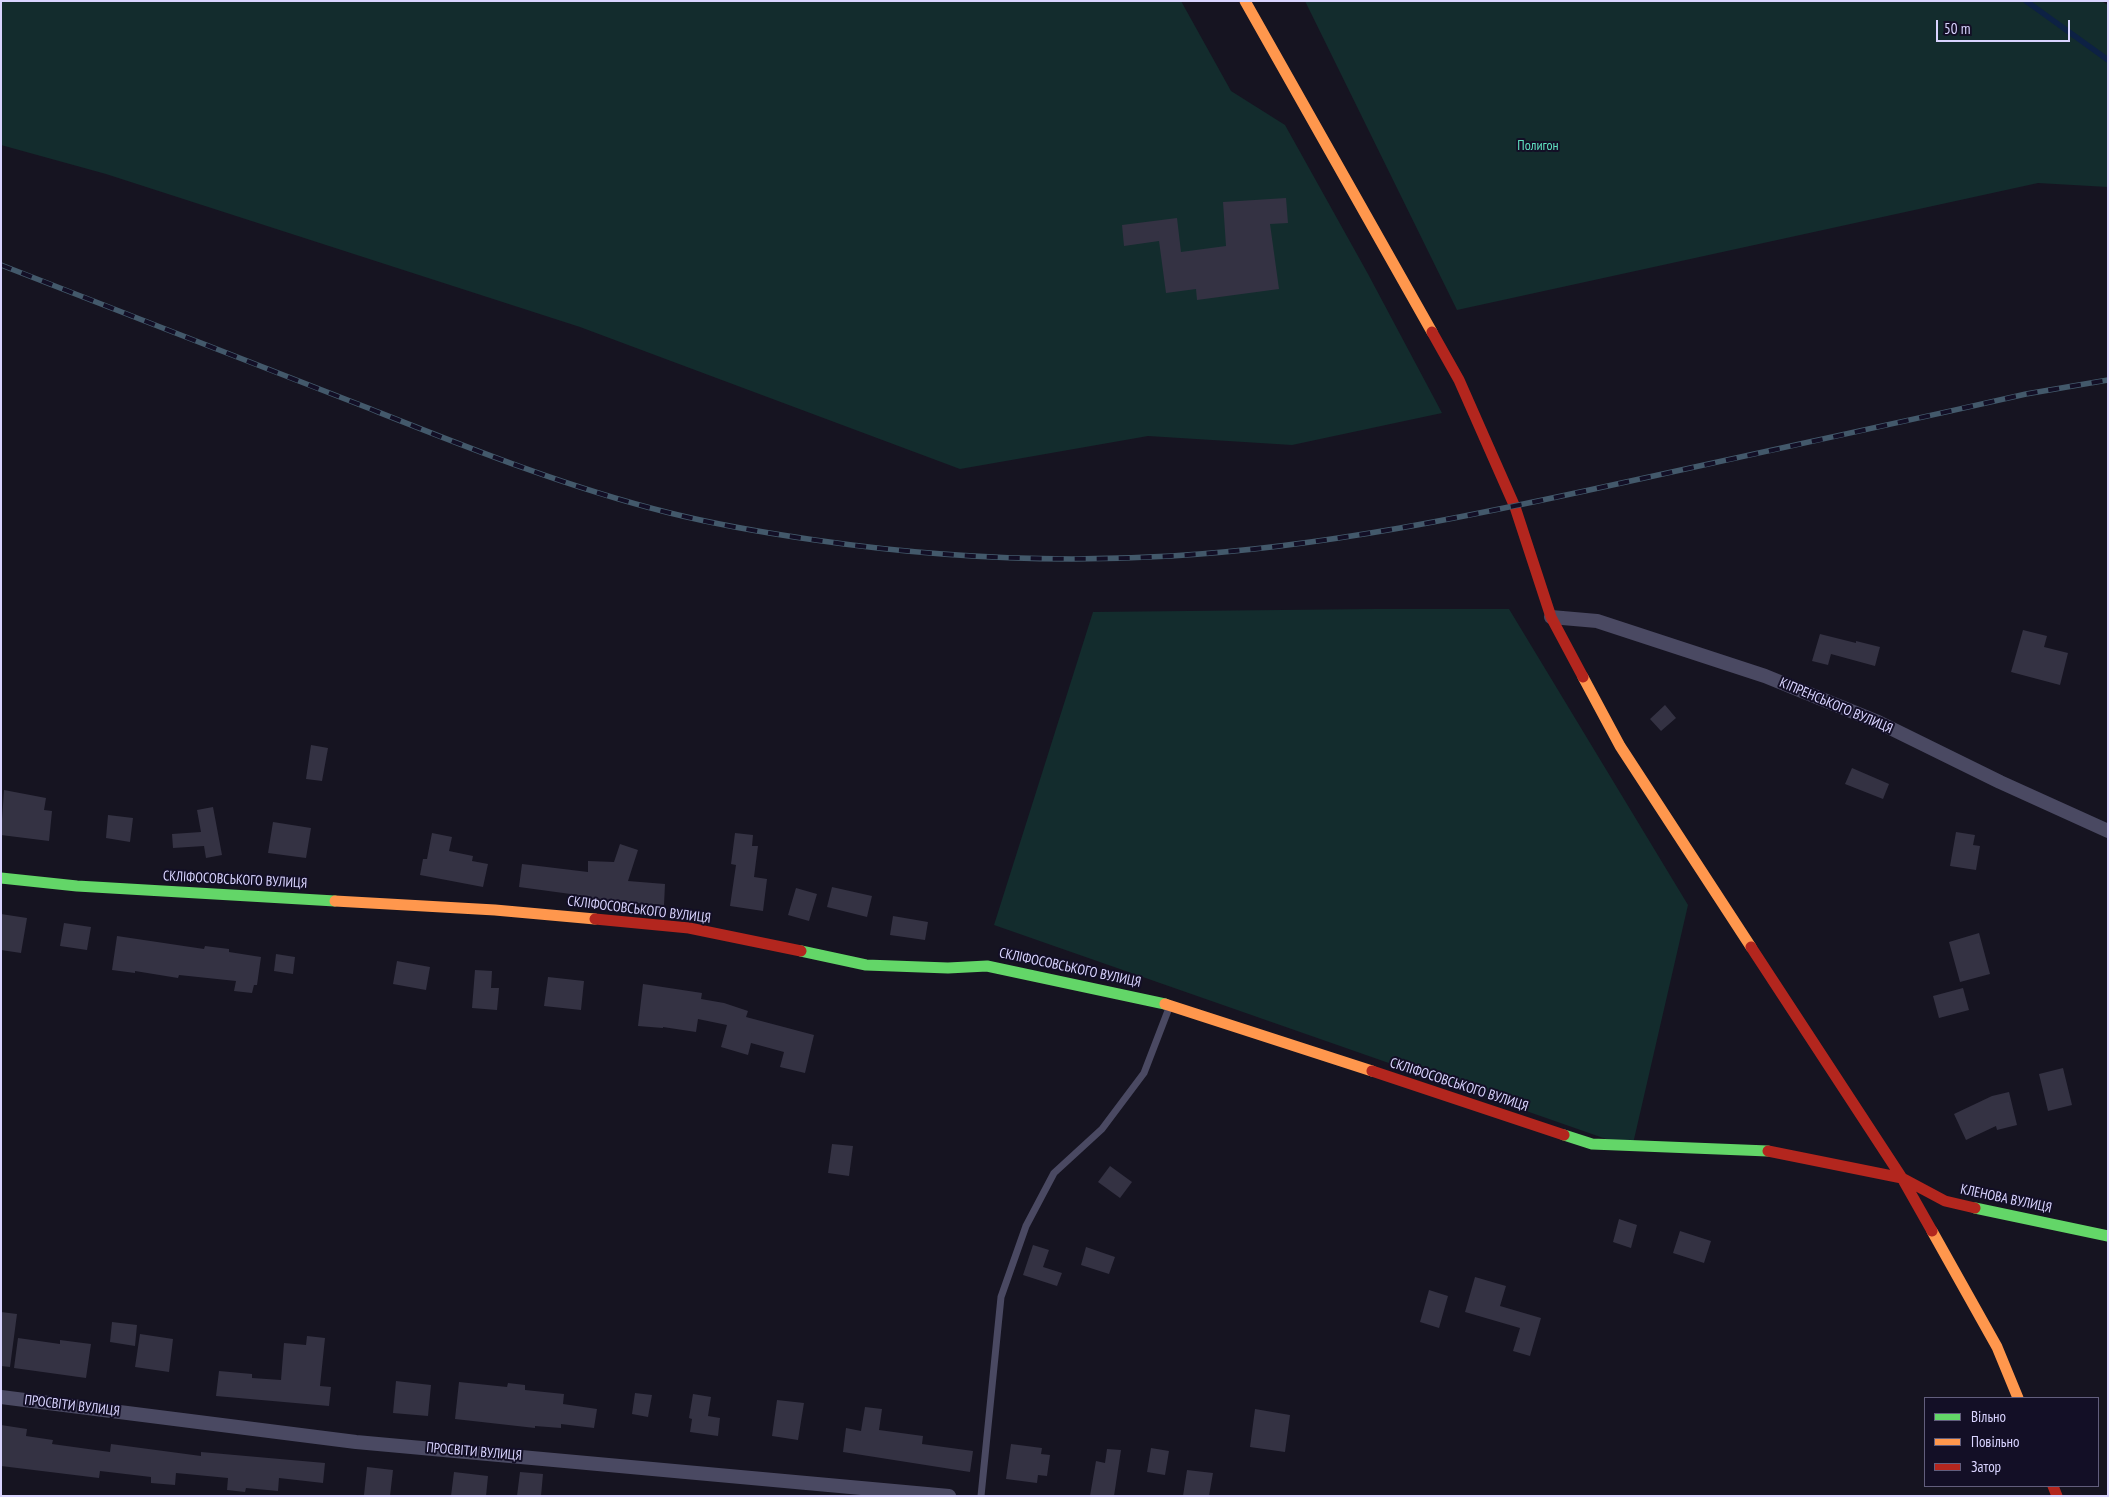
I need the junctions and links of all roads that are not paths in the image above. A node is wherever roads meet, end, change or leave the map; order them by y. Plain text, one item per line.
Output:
1 (1245, 1) edge
2 (1551, 618) junction
3 (2108, 831) edge
4 (1, 878) edge
5 (1170, 1005) junction
6 (1902, 1178) junction
7 (2108, 1236) edge
8 (1, 1397) edge
9 (2018, 1397) edge
10 (949, 1496) edge
11 (981, 1496) edge

1 - 2 street
2 - 3 street, КІПРЕНСЬКОГО ВУЛИЦЯ
2 - 6 street
4 - 5 street, СКЛІФОСОВСЬКОГО ВУЛИЦЯ
5 - 6 street, СКЛІФОСОВСЬКОГО ВУЛИЦЯ
5 - 11 lane
6 - 7 street, КЛЕНОВА ВУЛИЦЯ
6 - 9 street
8 - 10 street, ПРОСВІТИ ВУЛИЦЯ

